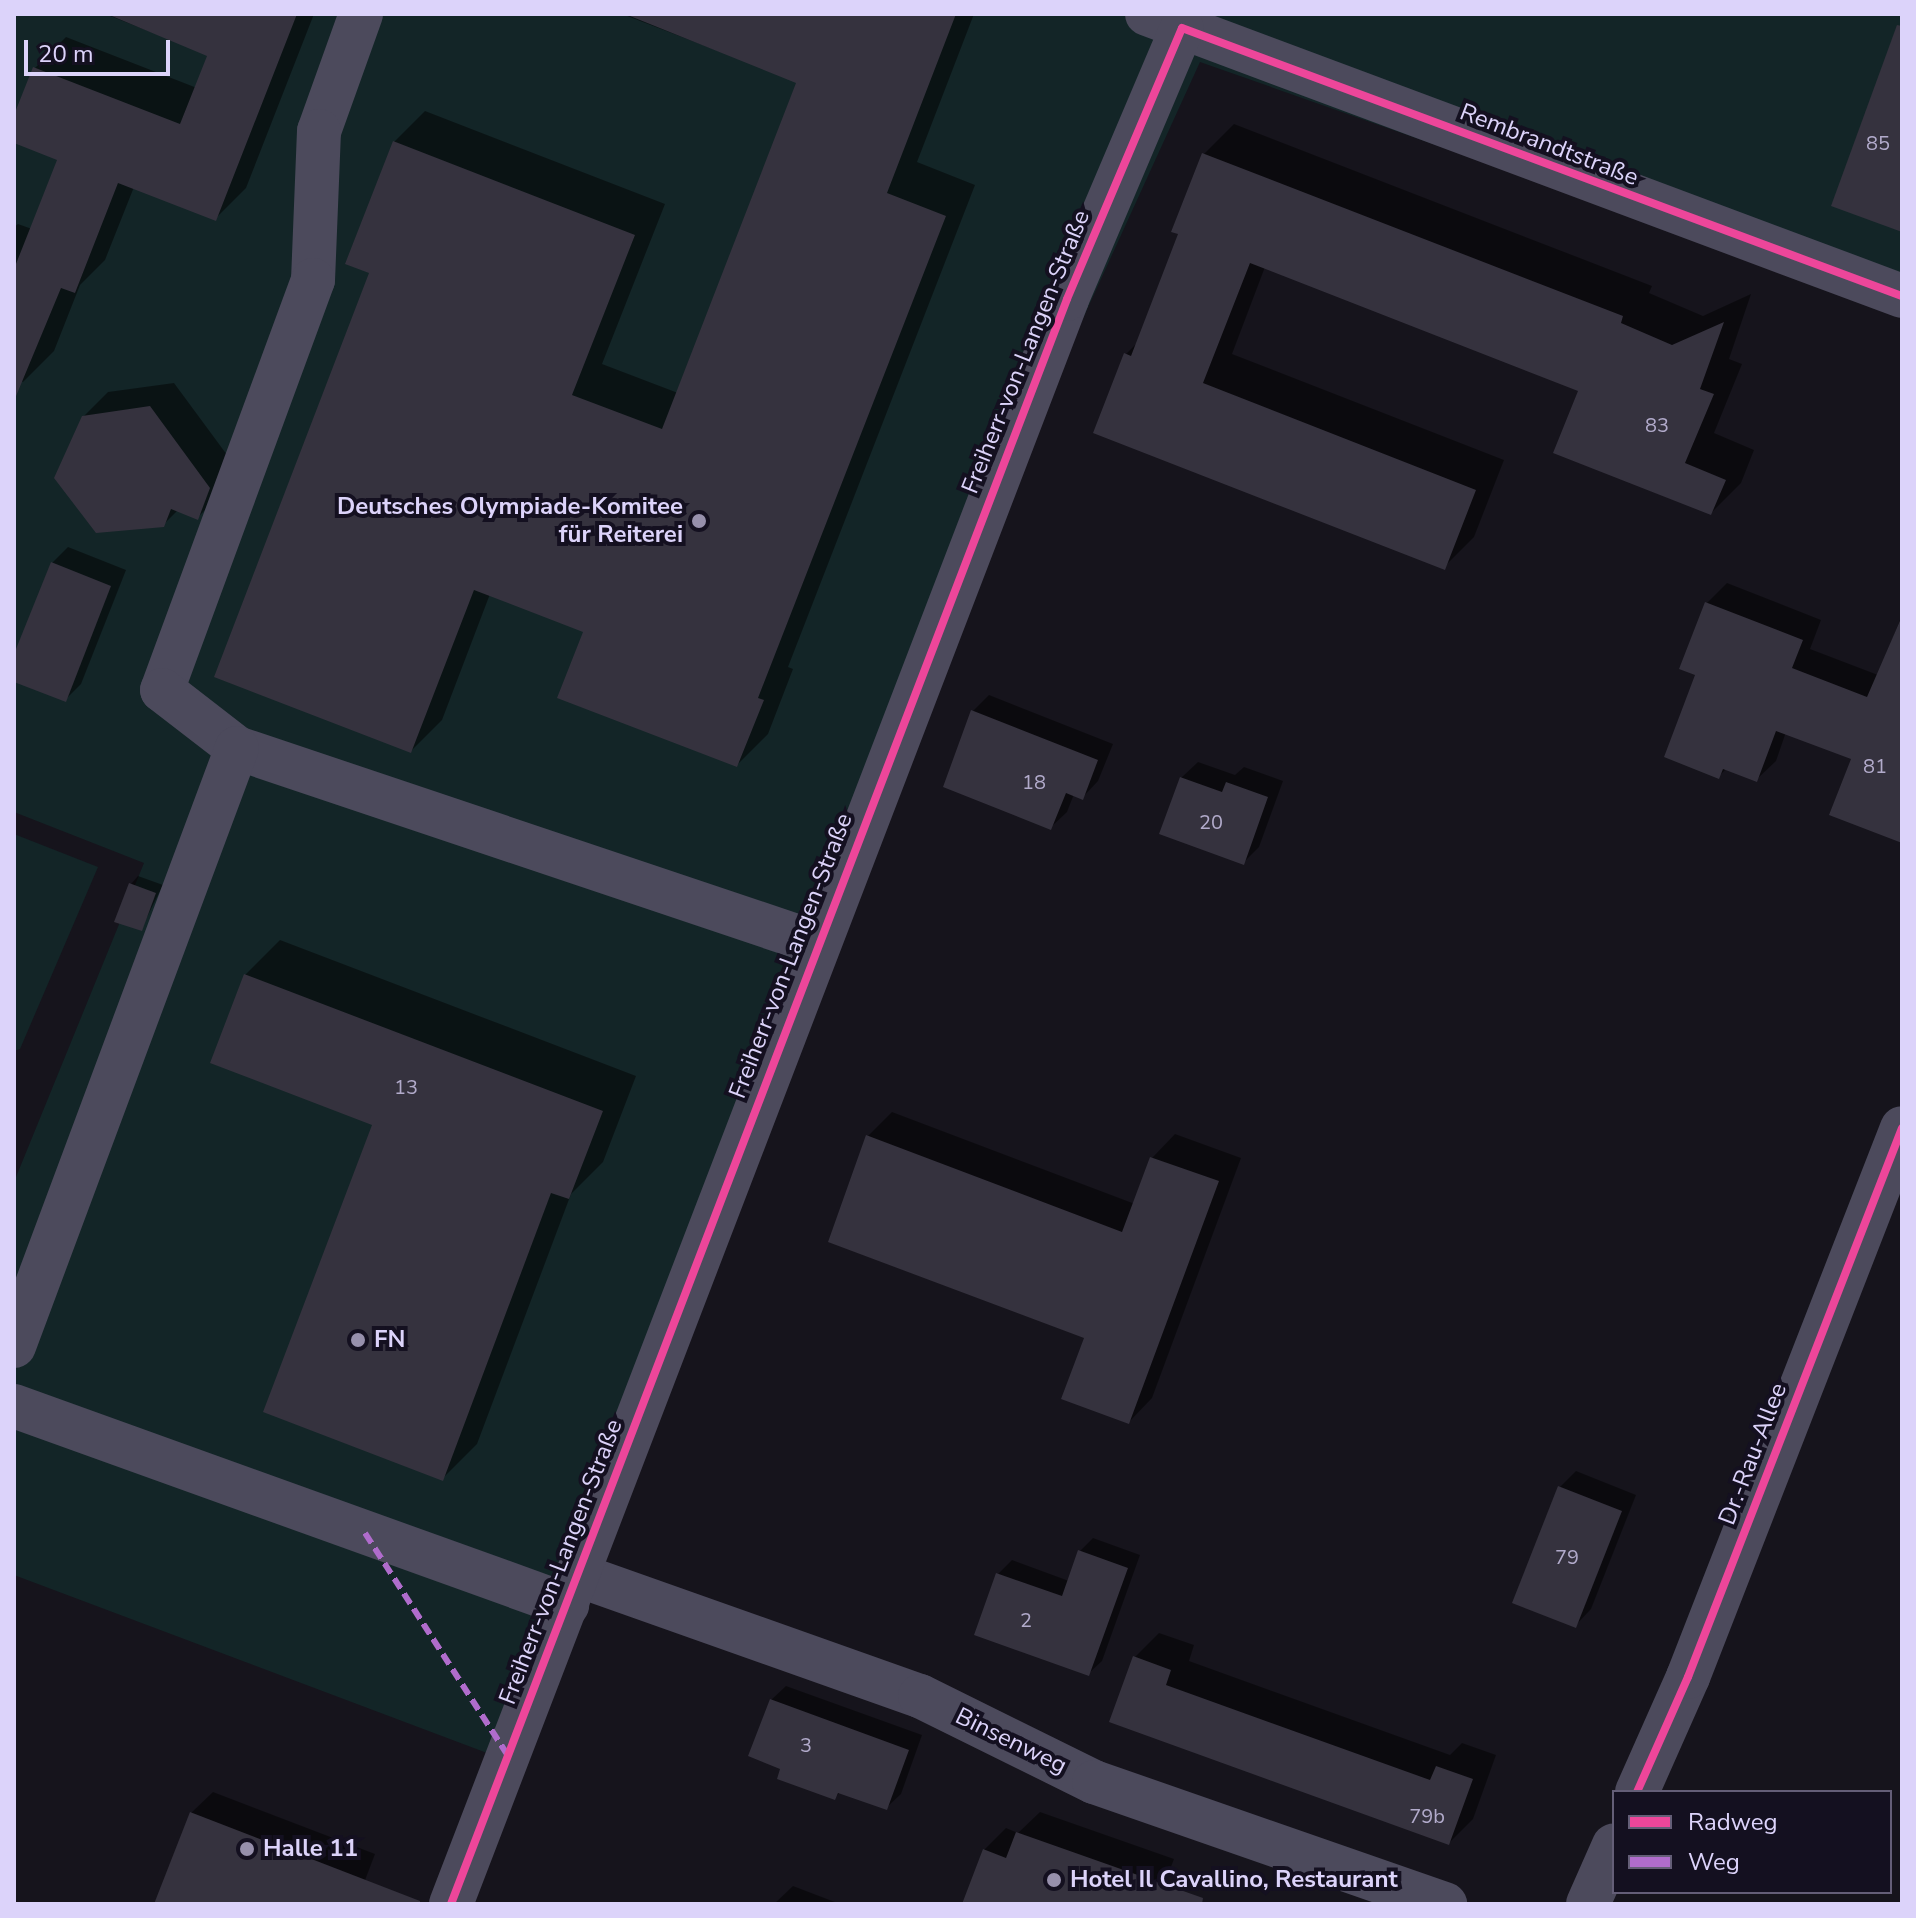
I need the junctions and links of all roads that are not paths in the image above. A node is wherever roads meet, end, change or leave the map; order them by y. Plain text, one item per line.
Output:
1 (361, 14) edge
2 (1165, 21) edge
3 (1902, 296) edge
4 (237, 748) junction
5 (817, 943) junction
6 (1902, 1128) edge
7 (14, 1346) edge
8 (14, 1406) edge
9 (573, 1590) junction
10 (1638, 1790) edge
11 (1612, 1850) edge
12 (451, 1904) edge
13 (1445, 1904) edge
14 (1588, 1904) edge

1 - 4 street
2 - 3 street, Rembrandtstraße
2 - 5 street, Freiherr-von-Langen-Straße
4 - 5 street
4 - 7 street
5 - 9 street, Freiherr-von-Langen-Straße
6 - 10 street, Dr.-Rau-Allee
8 - 9 street, Binsenweg
9 - 12 street, Freiherr-von-Langen-Straße
9 - 13 street, Binsenweg
11 - 14 street

